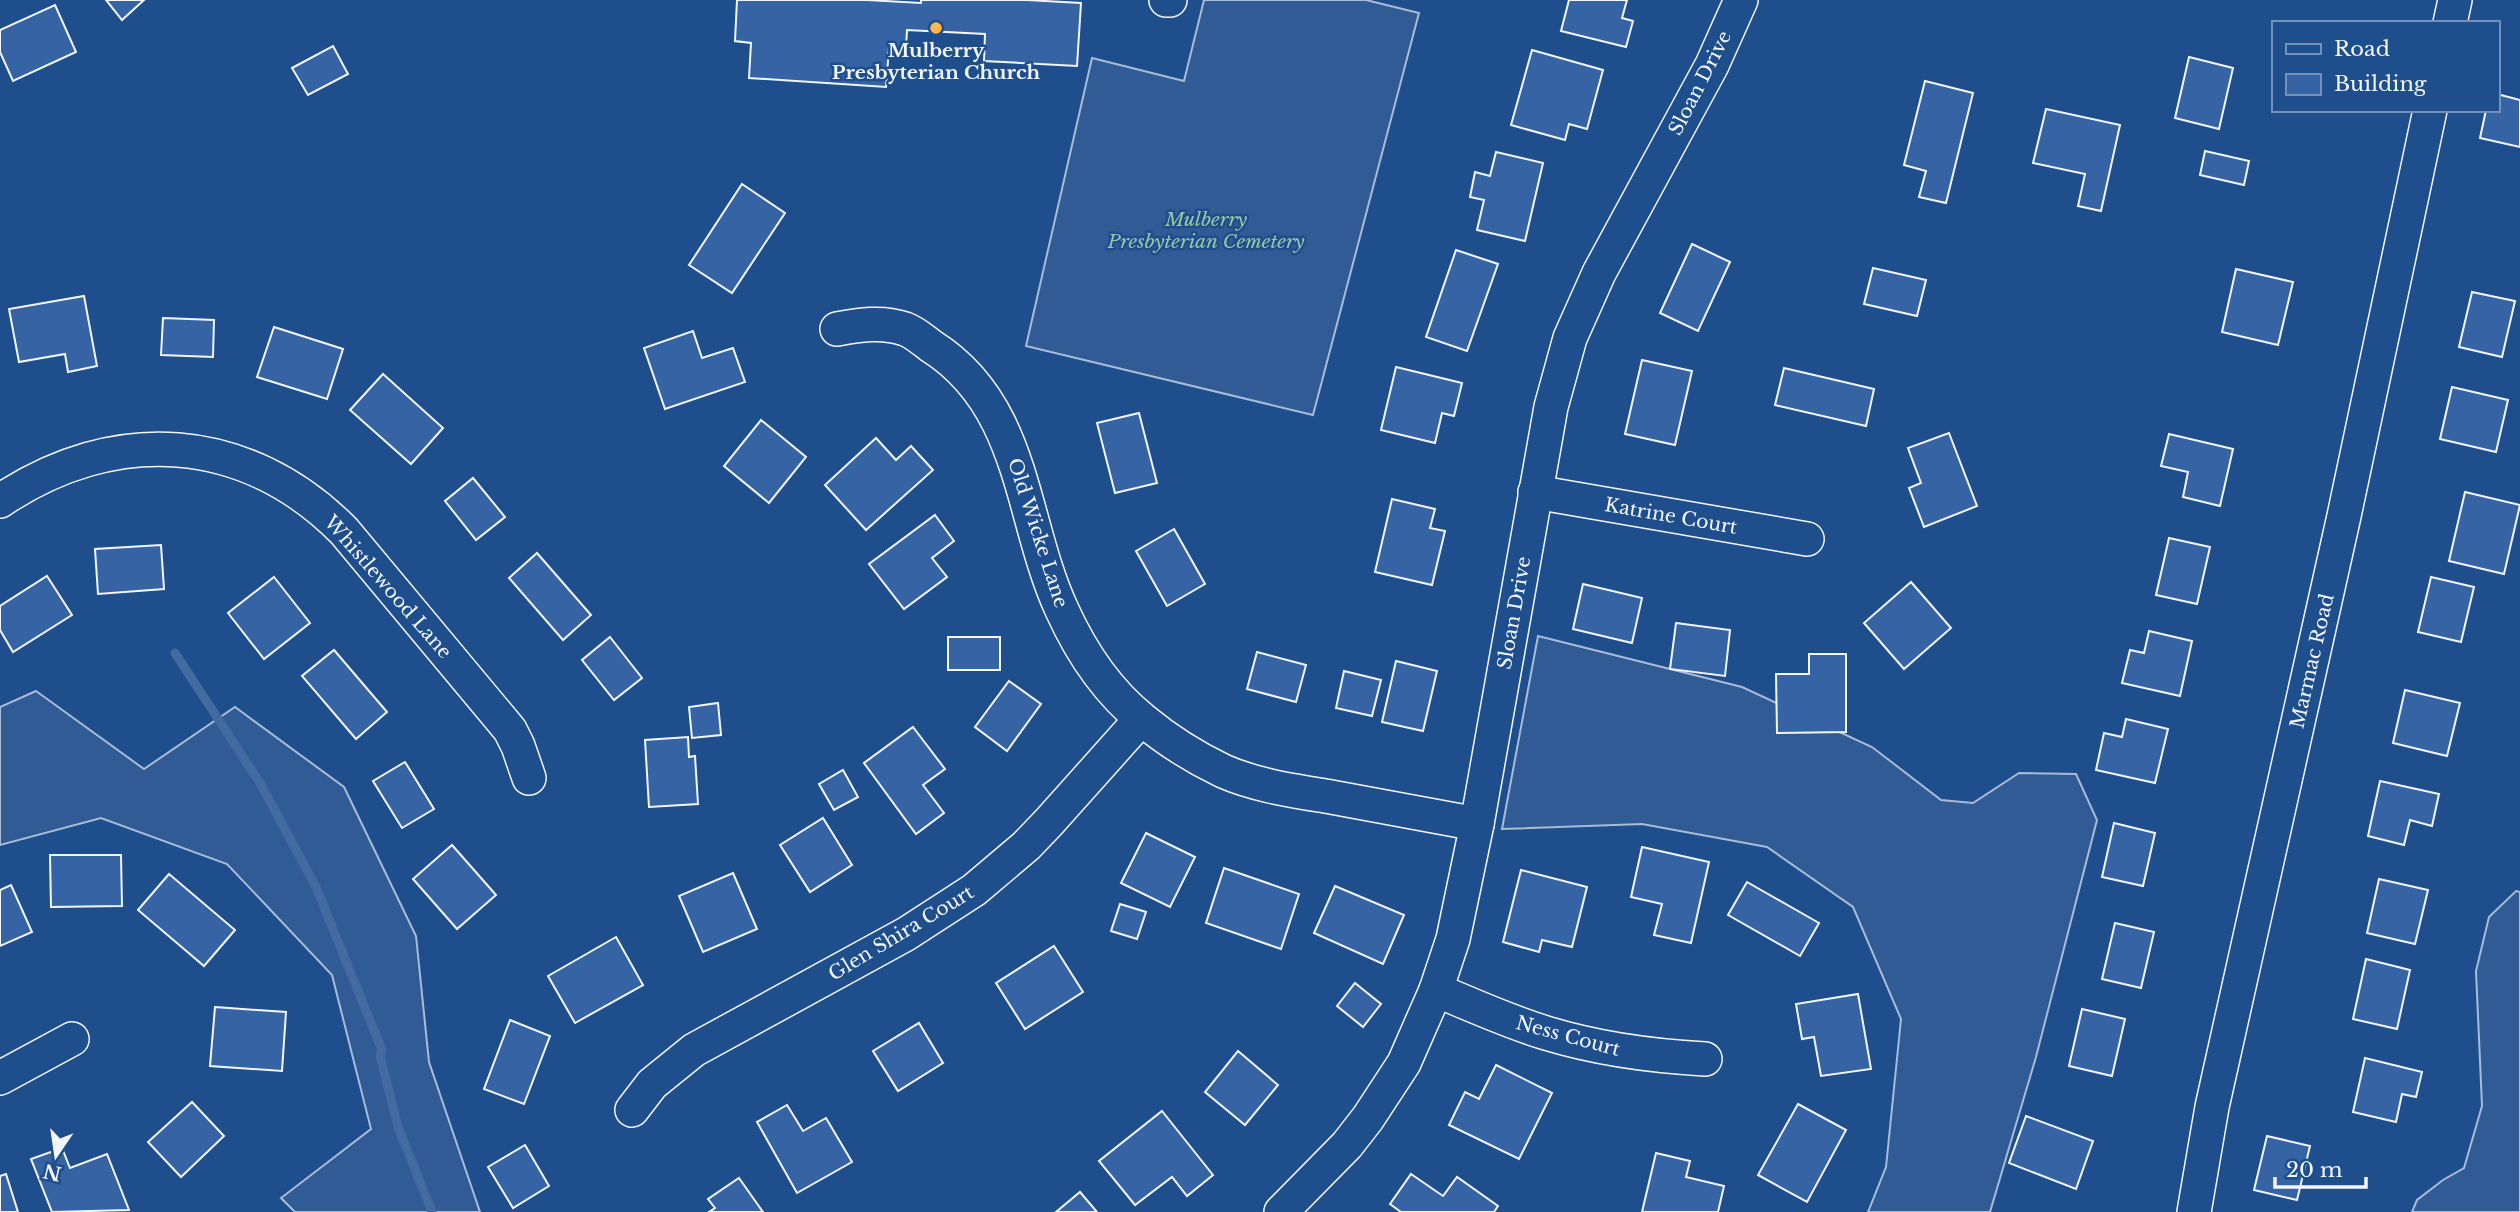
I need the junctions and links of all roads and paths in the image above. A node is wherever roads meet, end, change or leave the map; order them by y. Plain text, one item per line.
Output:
1 (1741, 0) edge
2 (2455, 0) edge
3 (2450, 21) edge
4 (2430, 112) edge
5 (837, 329) dead end
6 (1535, 492) junction
7 (0, 501) edge
8 (1807, 539) dead end
9 (1141, 719) junction
10 (529, 778) dead end
11 (1477, 824) junction
12 (1436, 990) junction
13 (72, 1039) dead end
14 (1705, 1059) dead end
15 (0, 1078) edge
16 (632, 1110) dead end
17 (1280, 1212) edge
18 (2194, 1212) edge

1 - 6 street, Sloan Drive
2 - 3 street
4 - 18 street, Marmac Road
5 - 9 street, Old Wicke Lane
6 - 8 street, Katrine Court
6 - 11 street, Sloan Drive
7 - 10 street, Whistlewood Lane
9 - 11 street, Old Wicke Lane
9 - 16 street, Glen Shira Court
11 - 12 street, Sloan Drive
12 - 14 street, Ness Court
12 - 17 street, Sloan Drive
13 - 15 street

